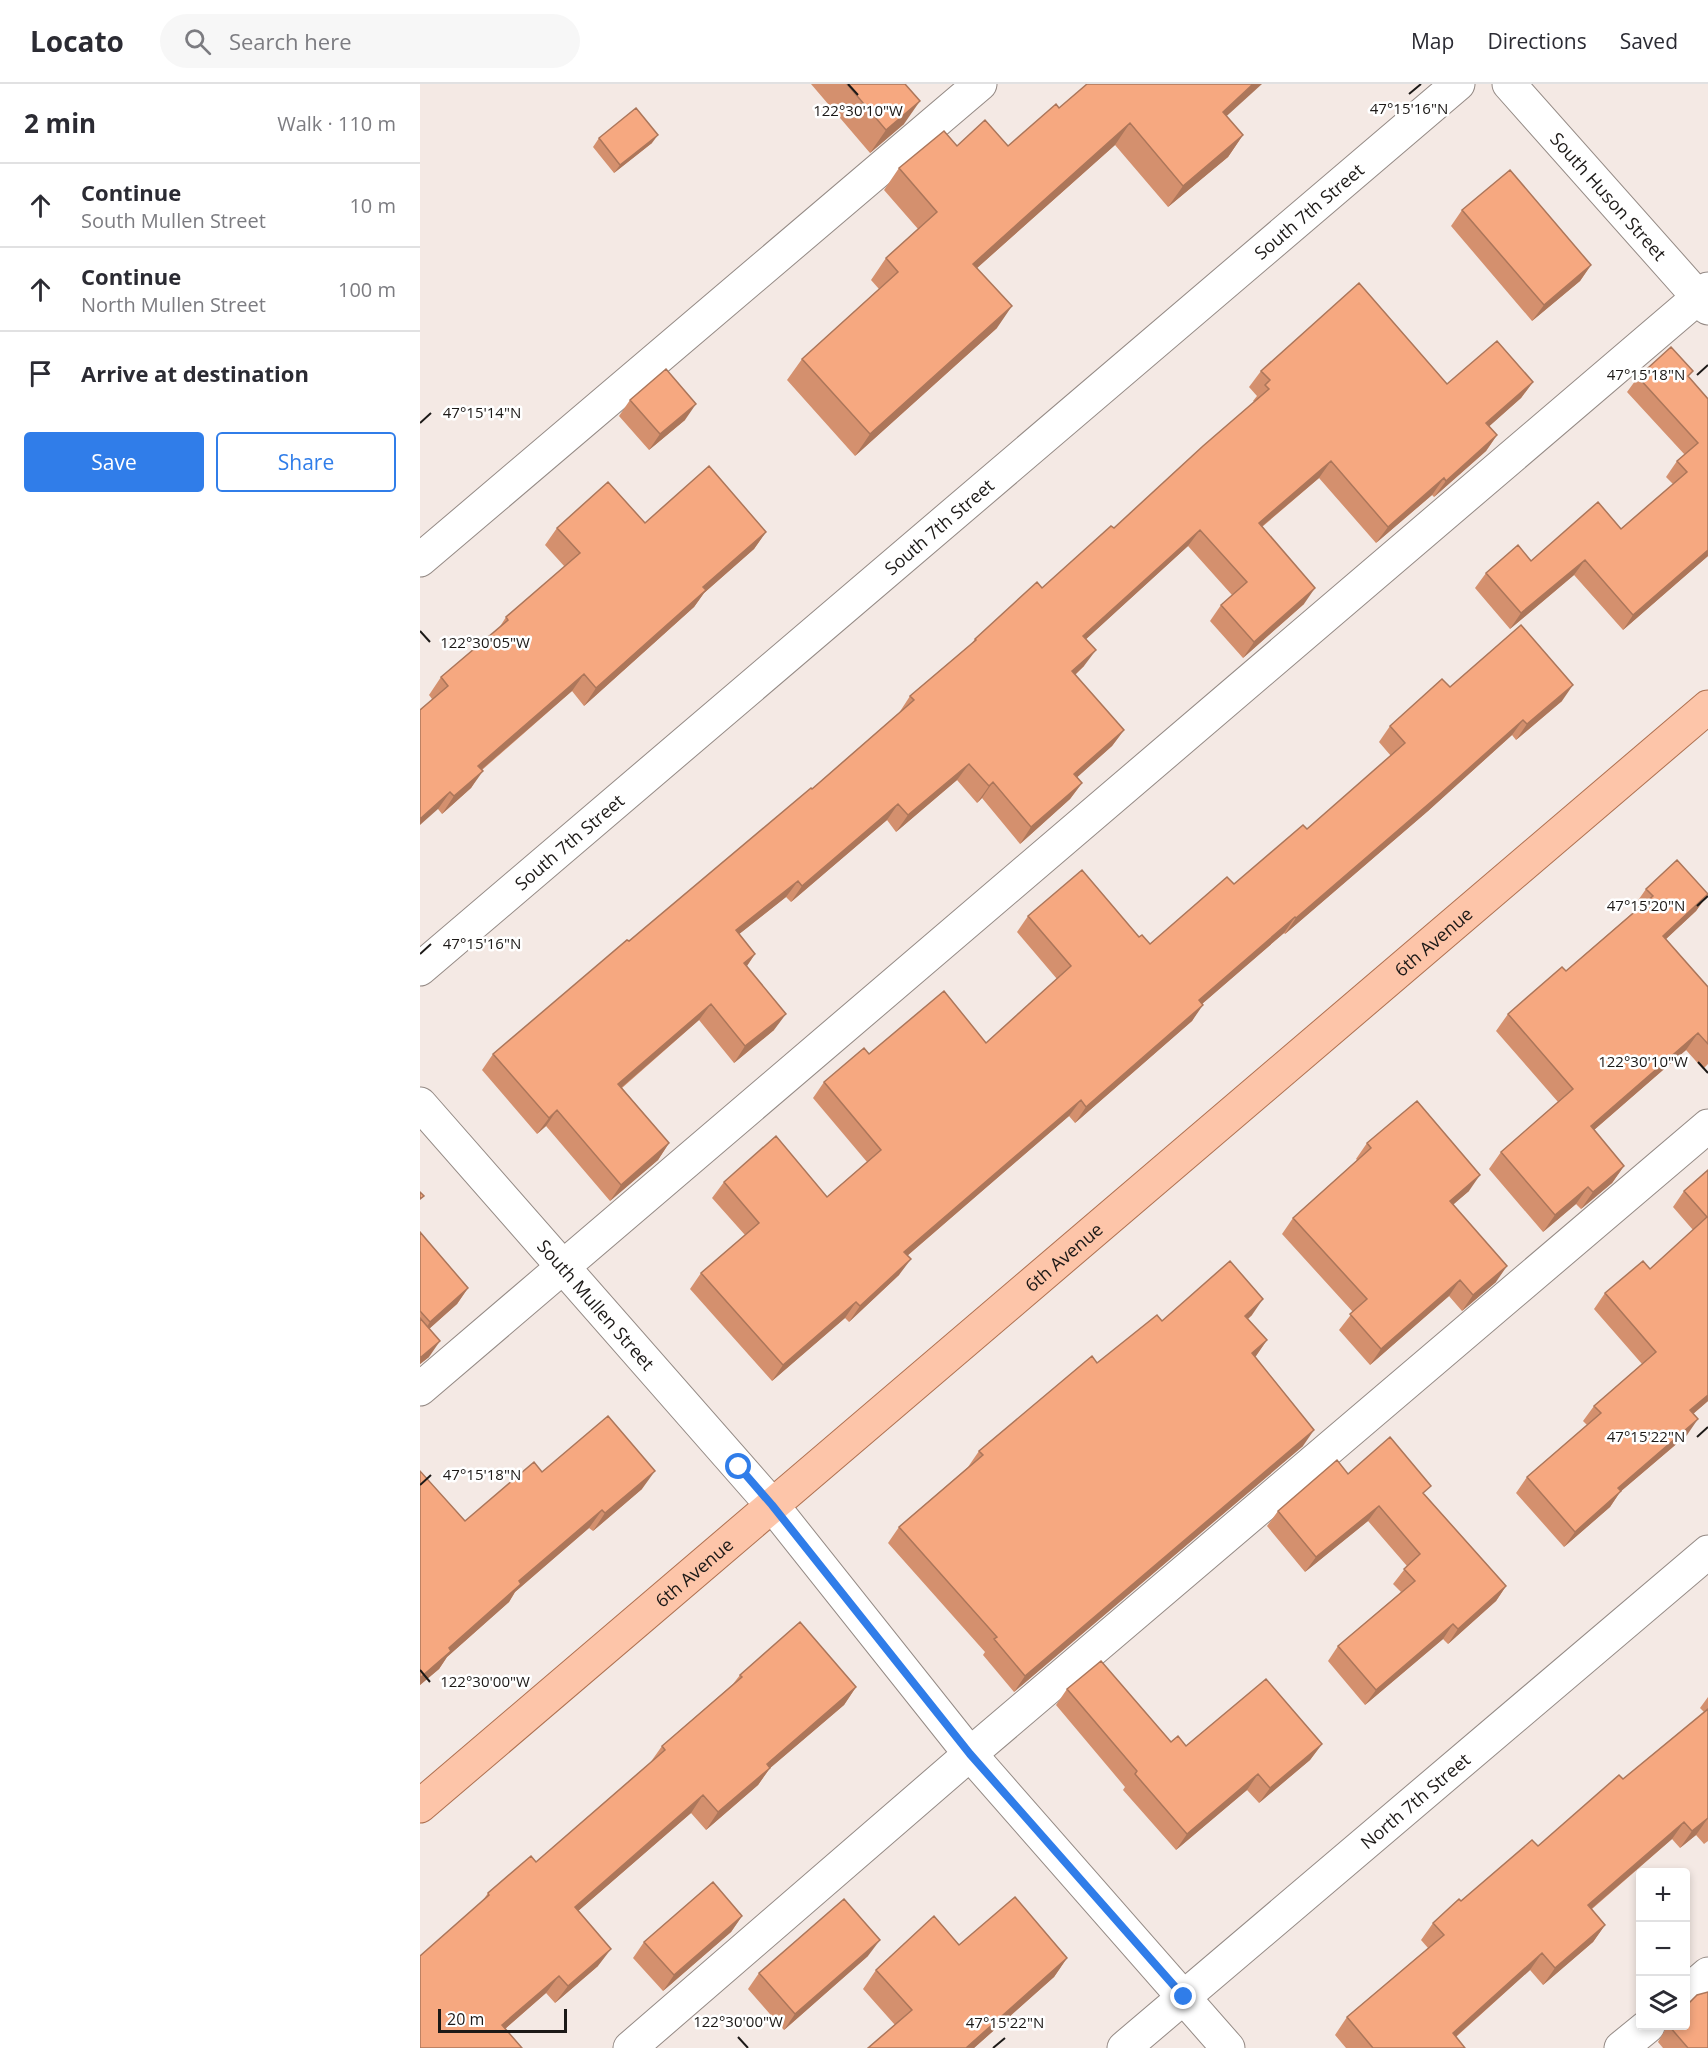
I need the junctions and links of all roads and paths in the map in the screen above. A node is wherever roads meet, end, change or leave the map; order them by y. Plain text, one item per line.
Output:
1 (980, 84) edge
2 (1458, 84) edge
3 (1509, 84) edge
4 (1705, 298) edge
5 (420, 561) edge
6 (1708, 707) edge
7 (420, 969) edge
8 (420, 1104) edge
9 (1708, 1126) edge
10 (563, 1267) junction
11 (420, 1389) edge
12 (772, 1505) junction
13 (1708, 1552) edge
14 (970, 1754) junction
15 (420, 1806) edge
16 (1708, 1974) edge
17 (1690, 1990) edge
18 (1184, 1997) junction
19 (1642, 2030) edge
20 (630, 2048) edge
21 (1124, 2048) edge
22 (1228, 2048) edge
23 (1621, 2048) edge

1 - 5 street
2 - 7 street, South 7th Street
3 - 4 street, South Huson Street
4 - 10 street
6 - 12 main road, 6th Avenue
8 - 10 street, South Mullen Street
9 - 14 street
10 - 11 street
10 - 12 street, South Mullen Street
12 - 14 street, South Mullen Street
12 - 15 main road, 6th Avenue
13 - 18 street, North 7th Street
14 - 18 street, South Mullen Street
14 - 20 street
16 - 17 street
18 - 21 street, North 7th Street
18 - 22 street, South Mullen Street
19 - 23 street

